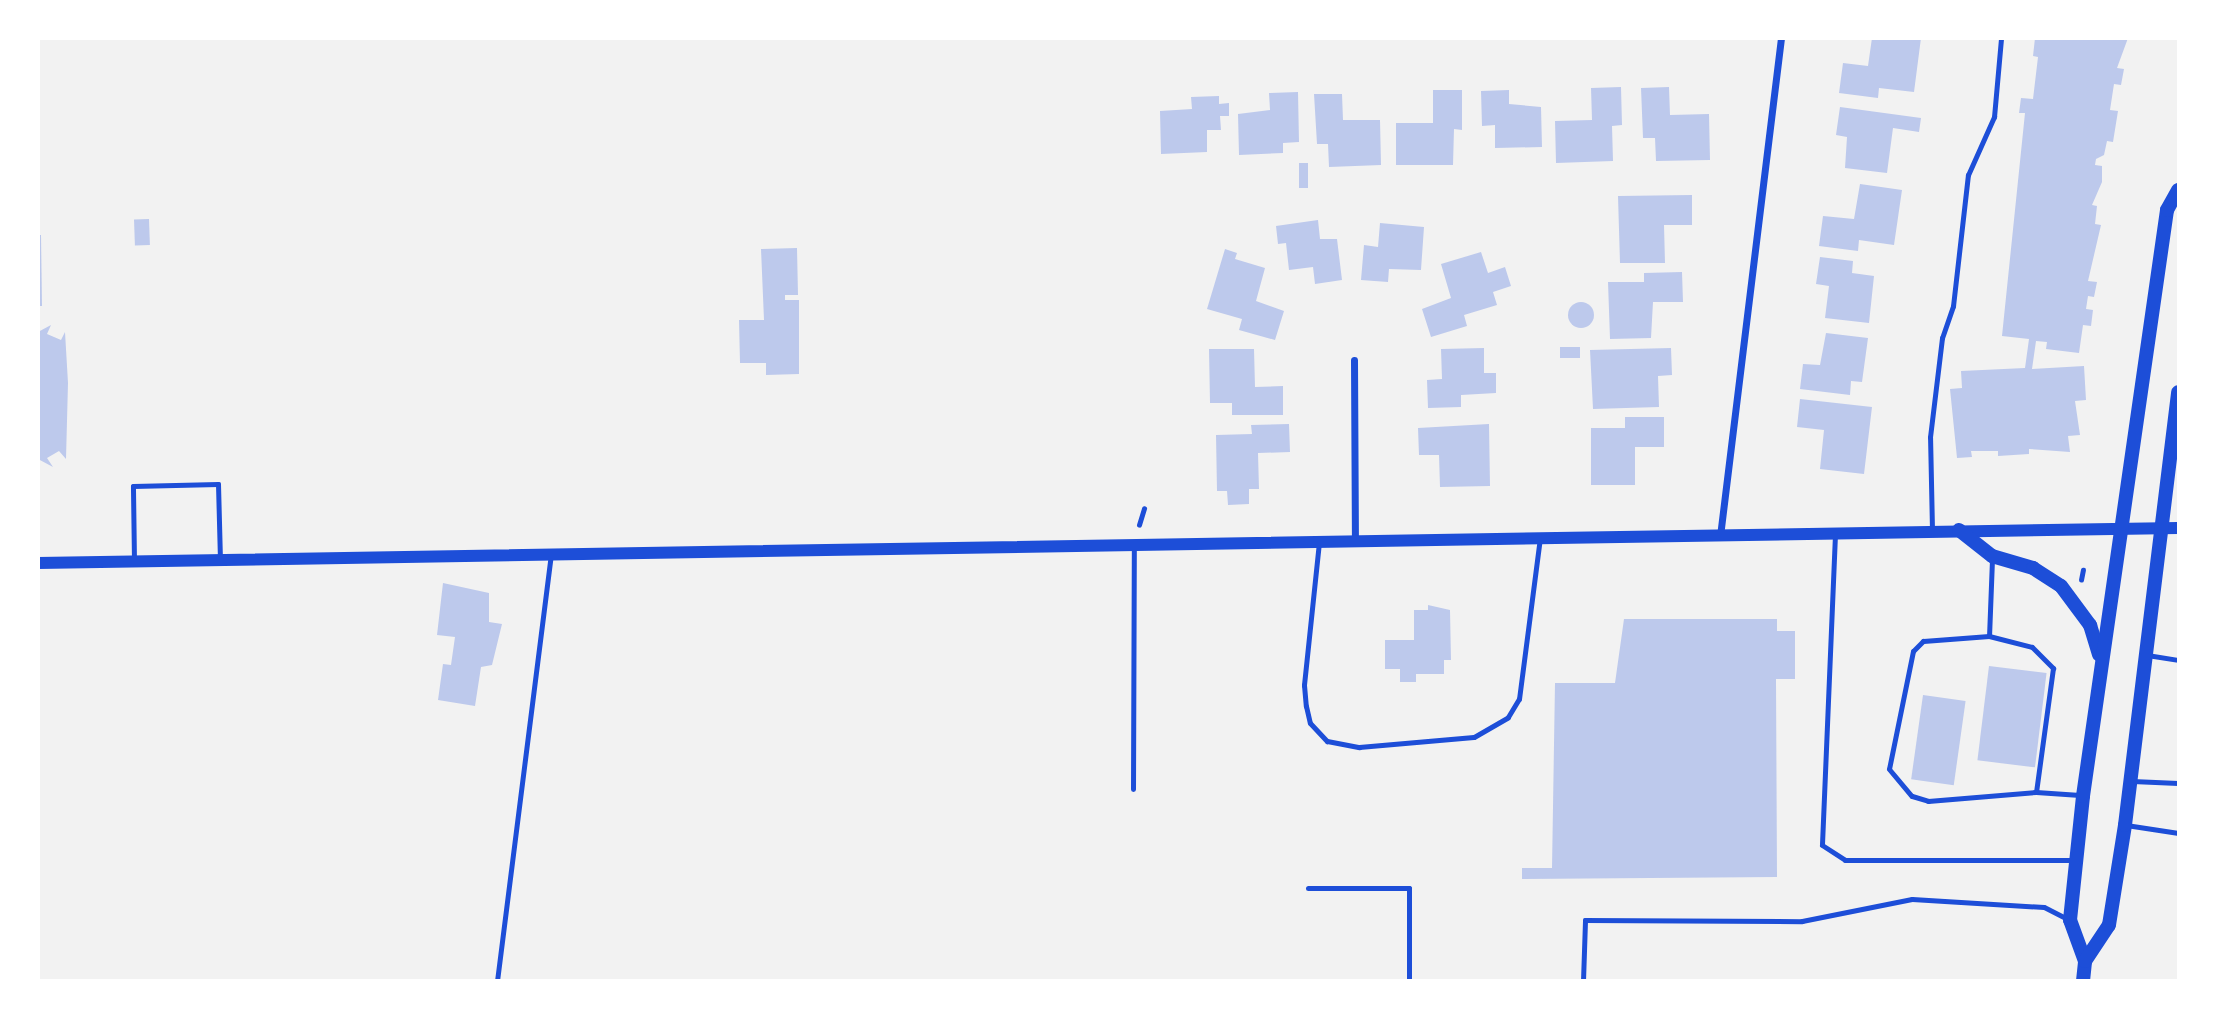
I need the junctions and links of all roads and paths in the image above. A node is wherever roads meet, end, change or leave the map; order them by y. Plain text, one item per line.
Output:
1 (1781, 38) edge
2 (2001, 38) edge
3 (2179, 190) edge
4 (1354, 360) dead end
5 (2179, 392) edge
6 (2119, 528) junction
7 (2163, 528) junction
8 (2179, 528) edge
9 (1933, 530) junction
10 (1959, 530) junction
11 (1835, 534) junction
12 (1720, 536) junction
13 (1540, 538) junction
14 (1355, 541) junction
15 (1319, 542) junction
16 (1134, 544) junction
17 (552, 552) junction
18 (1992, 556) junction
19 (220, 559) junction
20 (134, 561) junction
21 (38, 563) edge
22 (2082, 578) dead end
23 (2092, 580) dead end
24 (1989, 636) junction
25 (2147, 655) junction
26 (2179, 660) edge
27 (2101, 663) junction
28 (2132, 781) junction
29 (2179, 783) edge
30 (1133, 789) dead end
31 (2036, 792) junction
32 (2083, 796) junction
33 (2125, 825) junction
34 (2179, 833) edge
35 (2076, 860) junction
36 (1308, 888) dead end
37 (2070, 920) junction
38 (2085, 961) junction
39 (497, 981) edge
40 (1409, 981) edge
41 (1583, 981) edge
42 (2083, 981) edge

1 - 12 street
2 - 9 lane
3 - 6 main road
4 - 14 street
5 - 7 main road
6 - 7 street
6 - 10 street
6 - 27 main road
7 - 8 street
7 - 25 main road
9 - 10 street
9 - 11 street
10 - 18 main road
11 - 12 street
11 - 35 lane
12 - 13 street
13 - 14 street
13 - 15 lane
14 - 15 street
15 - 16 street
16 - 17 street
16 - 30 lane
17 - 19 street
17 - 39 lane
18 - 24 lane
18 - 27 main road
19 - 20 street
19 - 20 lane
20 - 21 street
22 - 23 path
24 - 31 lane
24 - 31 lane
25 - 26 lane
25 - 28 main road
27 - 32 main road
28 - 29 lane
28 - 33 main road
31 - 32 lane
32 - 35 main road
33 - 34 lane
33 - 38 main road
35 - 37 main road
36 - 40 lane
37 - 38 main road
37 - 41 lane
38 - 42 main road

